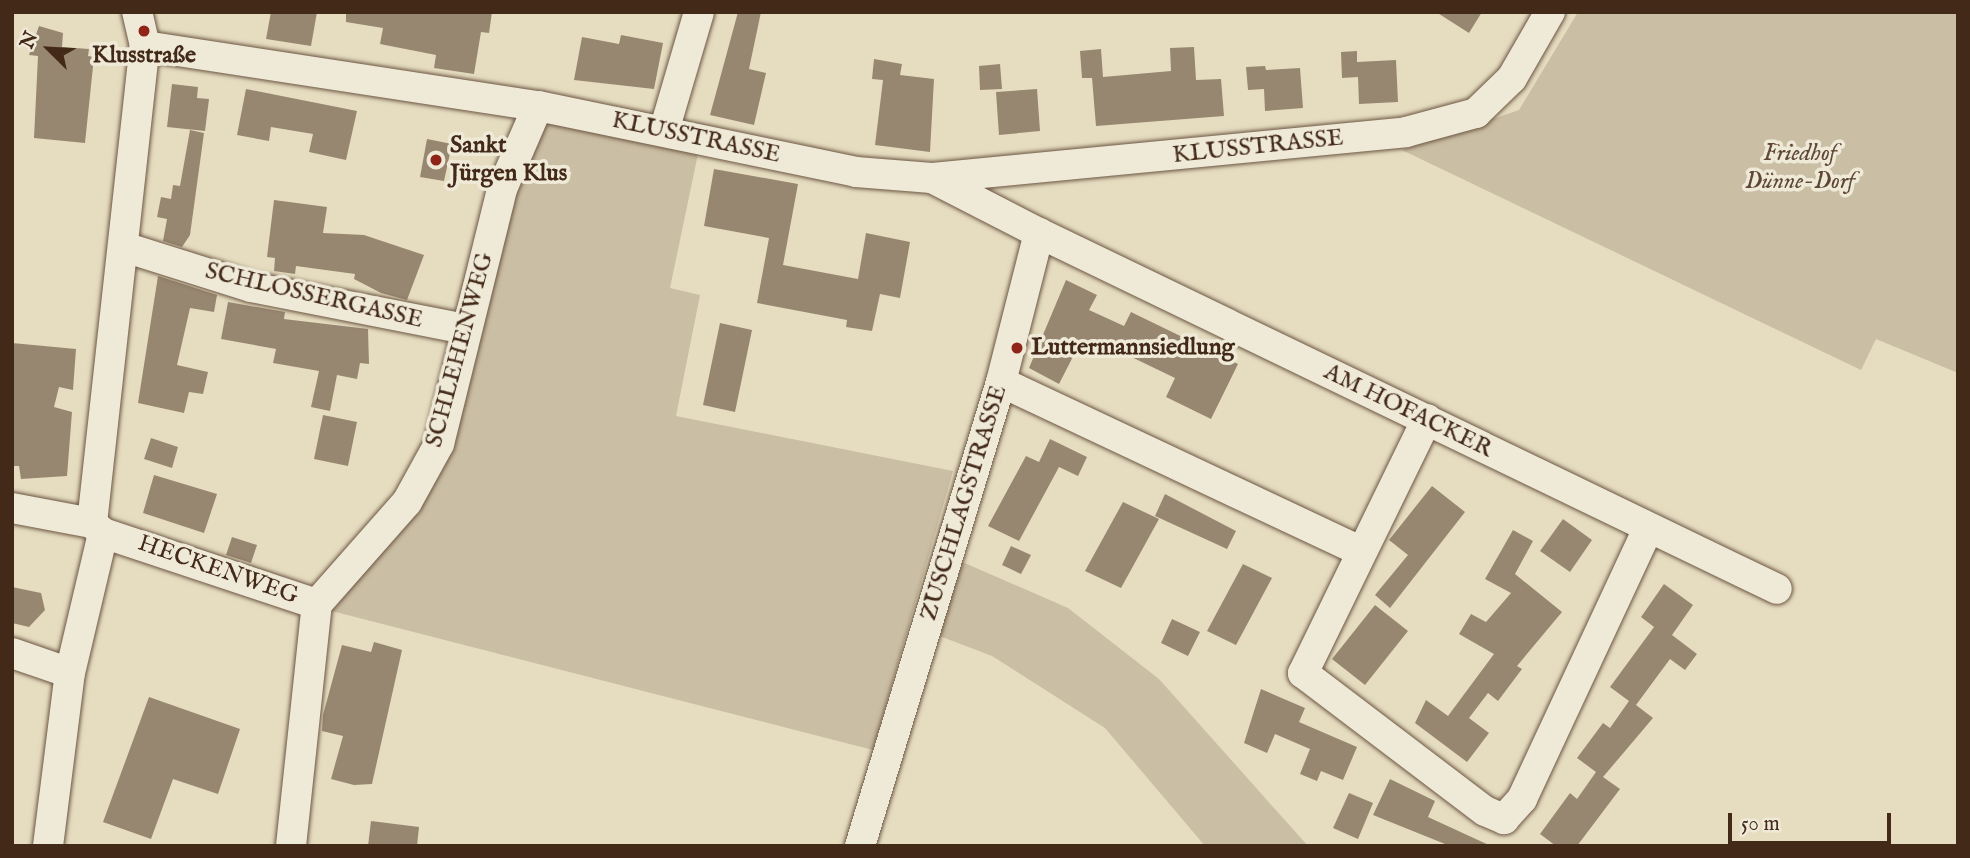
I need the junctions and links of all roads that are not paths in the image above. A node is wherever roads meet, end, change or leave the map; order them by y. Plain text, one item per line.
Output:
1 (137, 12) edge
2 (699, 12) edge
3 (1550, 12) edge
4 (145, 46) junction
5 (538, 106) junction
6 (664, 131) junction
7 (932, 178) junction
8 (1039, 233) junction
9 (124, 247) junction
10 (466, 330) junction
11 (1001, 382) junction
12 (1427, 419) junction
13 (12, 508) edge
14 (98, 528) junction
15 (1648, 529) junction
16 (1360, 551) junction
17 (1777, 589) dead end
18 (317, 604) junction
19 (12, 653) edge
20 (70, 673) junction
21 (48, 846) edge
22 (291, 846) edge
23 (860, 846) edge

1 - 4 street
2 - 6 street
3 - 7 street, KLUSSTRASSE
4 - 5 street, KLUSSTRASSE
4 - 9 street
5 - 6 street, KLUSSTRASSE
5 - 10 street, SCHLEHENWEG
6 - 7 street, KLUSSTRASSE
7 - 8 street
8 - 11 street, ZUSCHLAGSTRASSE
8 - 12 street, AM HOFACKER
9 - 10 street, SCHLOSSERGASSE
9 - 14 street
10 - 18 street, SCHLEHENWEG
11 - 16 street
11 - 23 street, ZUSCHLAGSTRASSE
12 - 15 street, AM HOFACKER
12 - 16 street
13 - 14 street
14 - 18 street, HECKENWEG
14 - 20 street, HECKENWEG
15 - 16 street
15 - 17 street, AM HOFACKER
18 - 22 street, HECKENWEG
19 - 20 street
20 - 21 street, HECKENWEG

